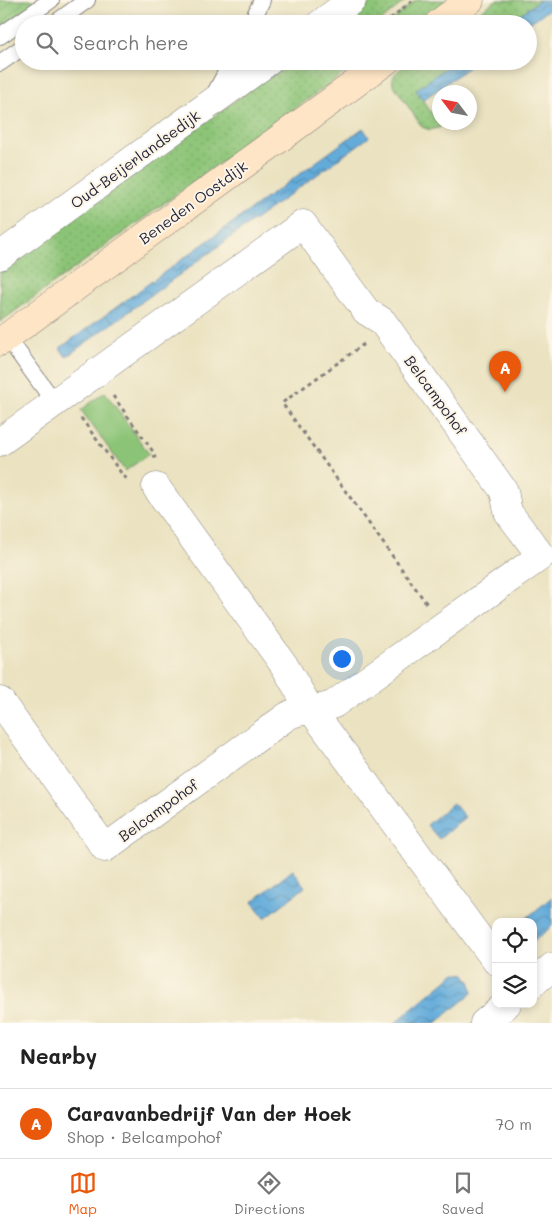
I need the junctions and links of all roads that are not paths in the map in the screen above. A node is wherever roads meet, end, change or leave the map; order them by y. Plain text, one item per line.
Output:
1 (51, 0) edge
2 (87, 0) edge
3 (262, 0) edge
4 (352, 0) edge
5 (470, 0) edge
6 (30, 15) edge
7 (66, 15) edge
8 (255, 15) edge
9 (332, 15) edge
10 (450, 15) edge
11 (15, 25) edge
12 (0, 36) edge
13 (15, 52) edge
14 (0, 63) edge
15 (227, 70) edge
16 (257, 70) edge
17 (374, 70) edge
18 (207, 107) junction
19 (0, 256) edge
20 (4, 339) edge
21 (60, 399) junction
22 (0, 442) edge
23 (156, 487) road end
24 (0, 701) edge
25 (311, 709) junction
26 (492, 956) edge
27 (552, 967) edge
28 (537, 979) edge
29 (502, 1008) edge
30 (484, 1023) edge

1 - 6 lane
2 - 7 lane
3 - 8 lane
4 - 9 street
5 - 10 main road
11 - 12 lane
13 - 14 lane
15 - 18 lane
16 - 18 street, Oud-Beijerlandsedijk
17 - 20 main road, Beneden Oostdijk
18 - 19 street, Oud-Beijerlandsedijk
20 - 21 lane
21 - 22 street, Belcampohof
21 - 25 street, Belcampohof
23 - 25 street
24 - 25 street, Belcampohof
25 - 26 street
27 - 28 street
29 - 30 street

